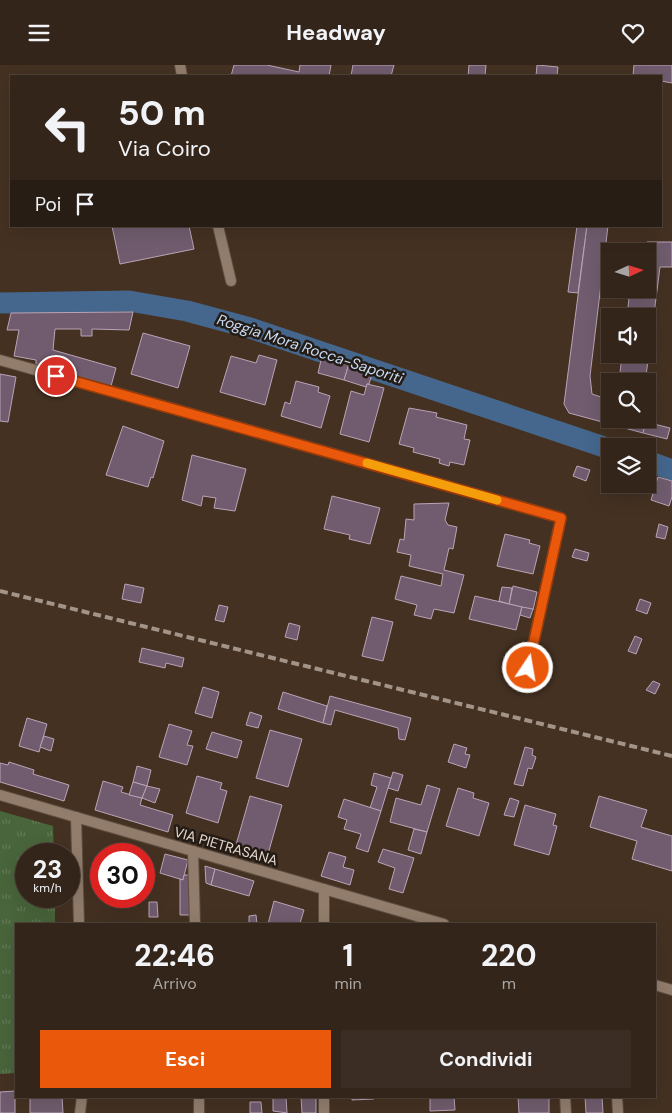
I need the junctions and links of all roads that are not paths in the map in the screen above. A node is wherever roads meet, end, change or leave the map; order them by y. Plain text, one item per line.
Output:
1 (218, 227) edge
2 (231, 281) dead end
3 (0, 360) edge
4 (528, 668) dead end
5 (0, 795) edge
6 (76, 817) junction
7 (193, 851) junction
8 (324, 889) junction
9 (79, 923) edge
10 (195, 923) edge
11 (324, 923) edge
12 (441, 923) edge
13 (656, 985) edge
14 (672, 990) edge
15 (82, 1098) edge
16 (199, 1098) edge
17 (324, 1098) edge
18 (565, 1098) edge
19 (617, 1098) edge
20 (80, 1113) edge
21 (200, 1113) edge
22 (324, 1113) edge
23 (566, 1113) edge
24 (618, 1113) edge

1 - 2 street
3 - 4 street
5 - 6 street, VIA PIETRASANA
6 - 7 street, VIA PIETRASANA
6 - 9 street
7 - 8 street, VIA PIETRASANA
7 - 10 street
8 - 11 street
8 - 12 street, VIA PIETRASANA
13 - 14 street
15 - 20 street
16 - 21 street
17 - 22 street
18 - 23 street
19 - 24 street

